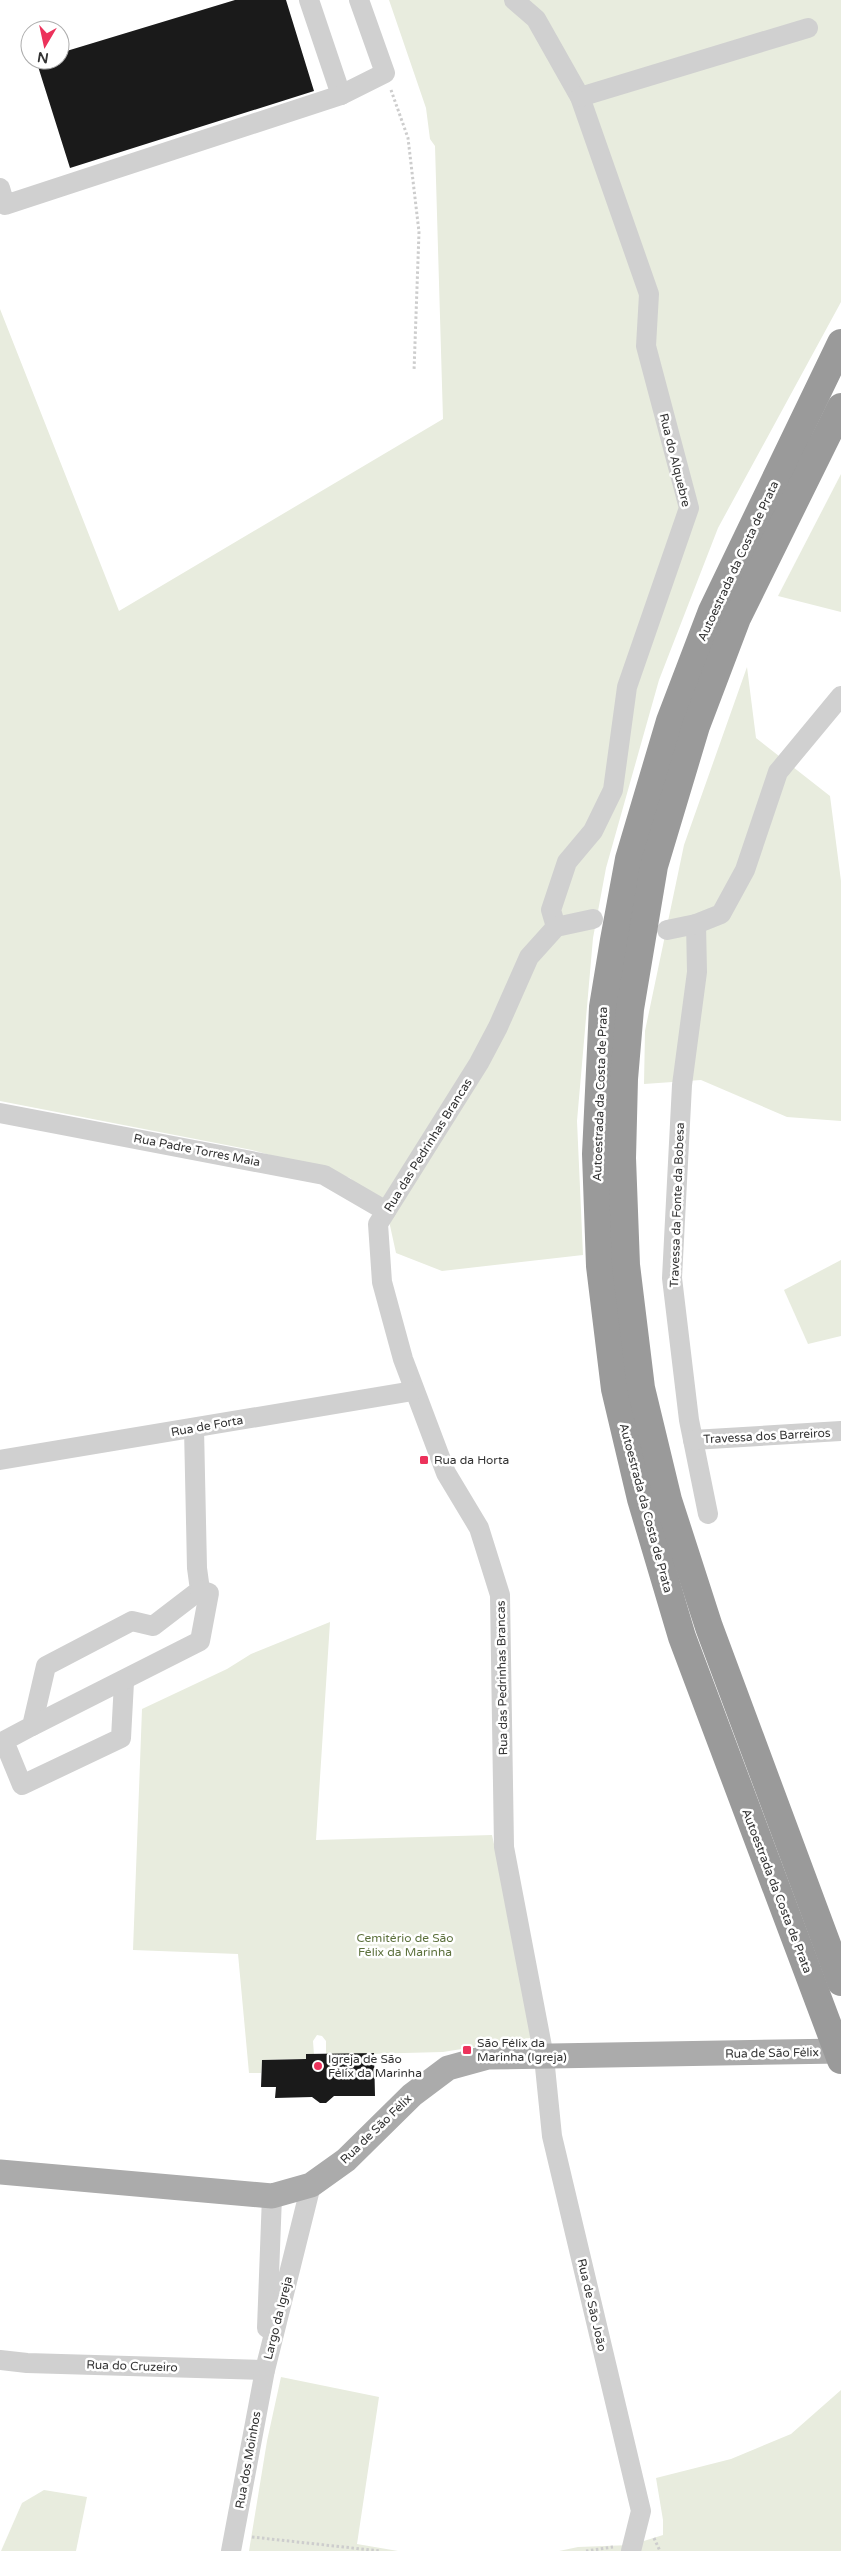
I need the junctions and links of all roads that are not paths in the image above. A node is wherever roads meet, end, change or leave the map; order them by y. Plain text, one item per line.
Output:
1 (309, 0) edge
2 (359, 0) edge
3 (514, 0) edge
4 (808, 28) dead end
5 (341, 95) junction
6 (580, 97) junction
7 (0, 188) edge
8 (841, 343) edge
9 (841, 407) edge
10 (841, 696) edge
11 (593, 919) dead end
12 (696, 924) junction
13 (556, 928) junction
14 (667, 930) dead end
15 (0, 1113) edge
16 (386, 1211) junction
17 (413, 1391) junction
18 (194, 1428) junction
19 (841, 1431) edge
20 (693, 1440) junction
21 (0, 1460) edge
22 (708, 1514) dead end
23 (200, 1590) junction
24 (124, 1682) junction
25 (32, 1726) junction
26 (841, 1982) edge
27 (841, 2051) edge
28 (544, 2057) junction
29 (841, 2060) edge
30 (0, 2172) edge
31 (312, 2185) junction
32 (272, 2196) junction
33 (0, 2360) edge
34 (265, 2370) junction
35 (233, 2543) edge
36 (631, 2551) edge

1 - 5 street
2 - 5 street
3 - 6 street, Rua do Alquebre
4 - 6 street
5 - 7 street
6 - 13 street, Rua do Alquebre
8 - 29 highway, Autoestrada da Costa de Prata
9 - 26 highway, Autoestrada da Costa de Prata
10 - 12 street
11 - 13 street
12 - 14 street
12 - 20 street, Travessa da Fonte da Bobesa
13 - 16 street, Rua das Pedrinhas Brancas
15 - 16 street, Rua Padre Torres Maia
16 - 17 street, Rua das Pedrinhas Brancas
17 - 18 street, Rua de Forta
17 - 28 street, Rua das Pedrinhas Brancas
18 - 21 street, Rua de Forta
18 - 23 street
19 - 20 street, Travessa dos Barreiros
20 - 22 street, Travessa da Fonte da Bobesa
23 - 24 street
23 - 25 street
24 - 25 street
24 - 25 street
27 - 28 main road, Rua de São Félix
28 - 31 main road, Rua de São Félix
28 - 36 street, Rua de São João
30 - 32 main road, Rua de São Félix
31 - 32 main road, Rua de São Félix
31 - 34 street, Largo da Igreja
32 - 34 street, Largo da Igreja
33 - 34 street, Rua do Cruzeiro
34 - 35 street, Rua dos Moinhos

